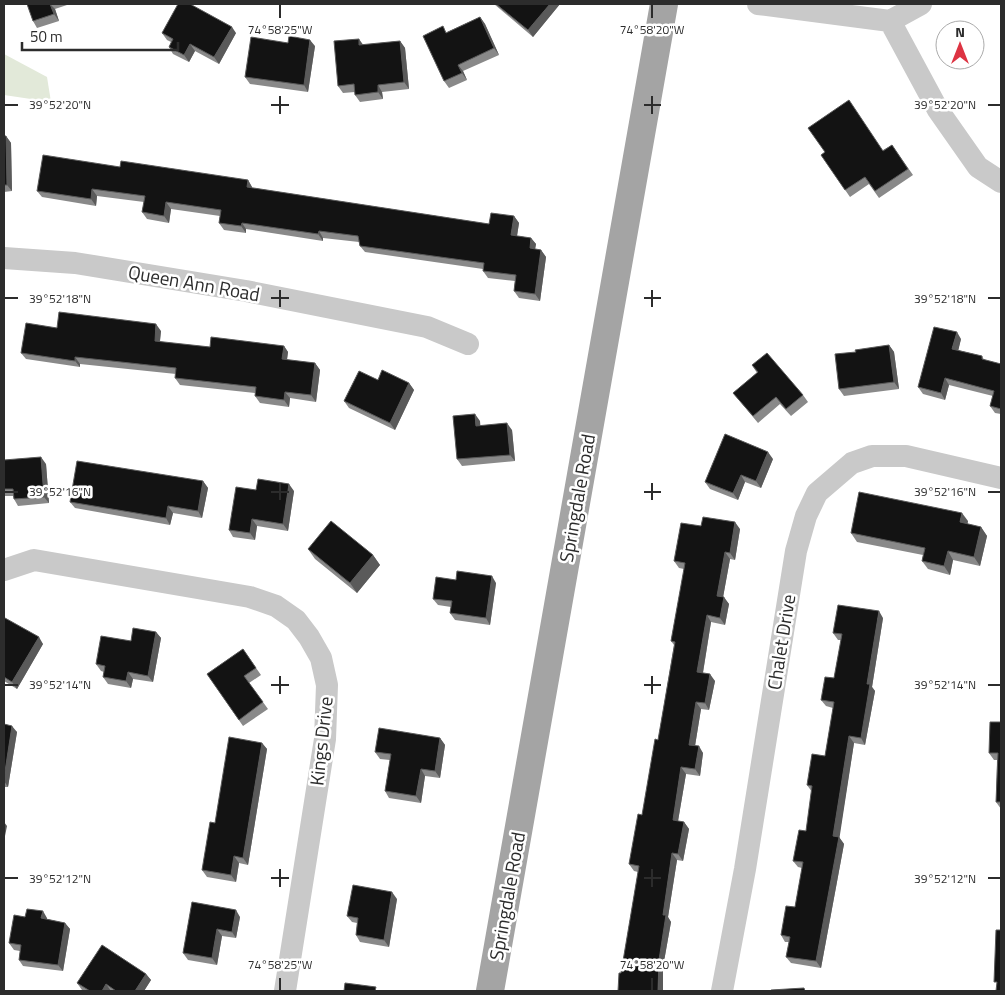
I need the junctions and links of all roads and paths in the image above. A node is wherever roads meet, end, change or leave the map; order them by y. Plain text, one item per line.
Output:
1 (664, 4) edge
2 (758, 4) edge
3 (921, 4) edge
4 (890, 21) junction
5 (1001, 182) edge
6 (4, 258) edge
7 (468, 344) dead end
8 (1001, 478) edge
9 (4, 570) edge
10 (285, 991) edge
11 (490, 991) edge
12 (722, 991) edge

1 - 11 main road, Springdale Road
2 - 4 street
3 - 4 street
4 - 5 street
6 - 7 street, Queen Ann Road
8 - 12 street, Chalet Drive
9 - 10 street, Kings Drive

